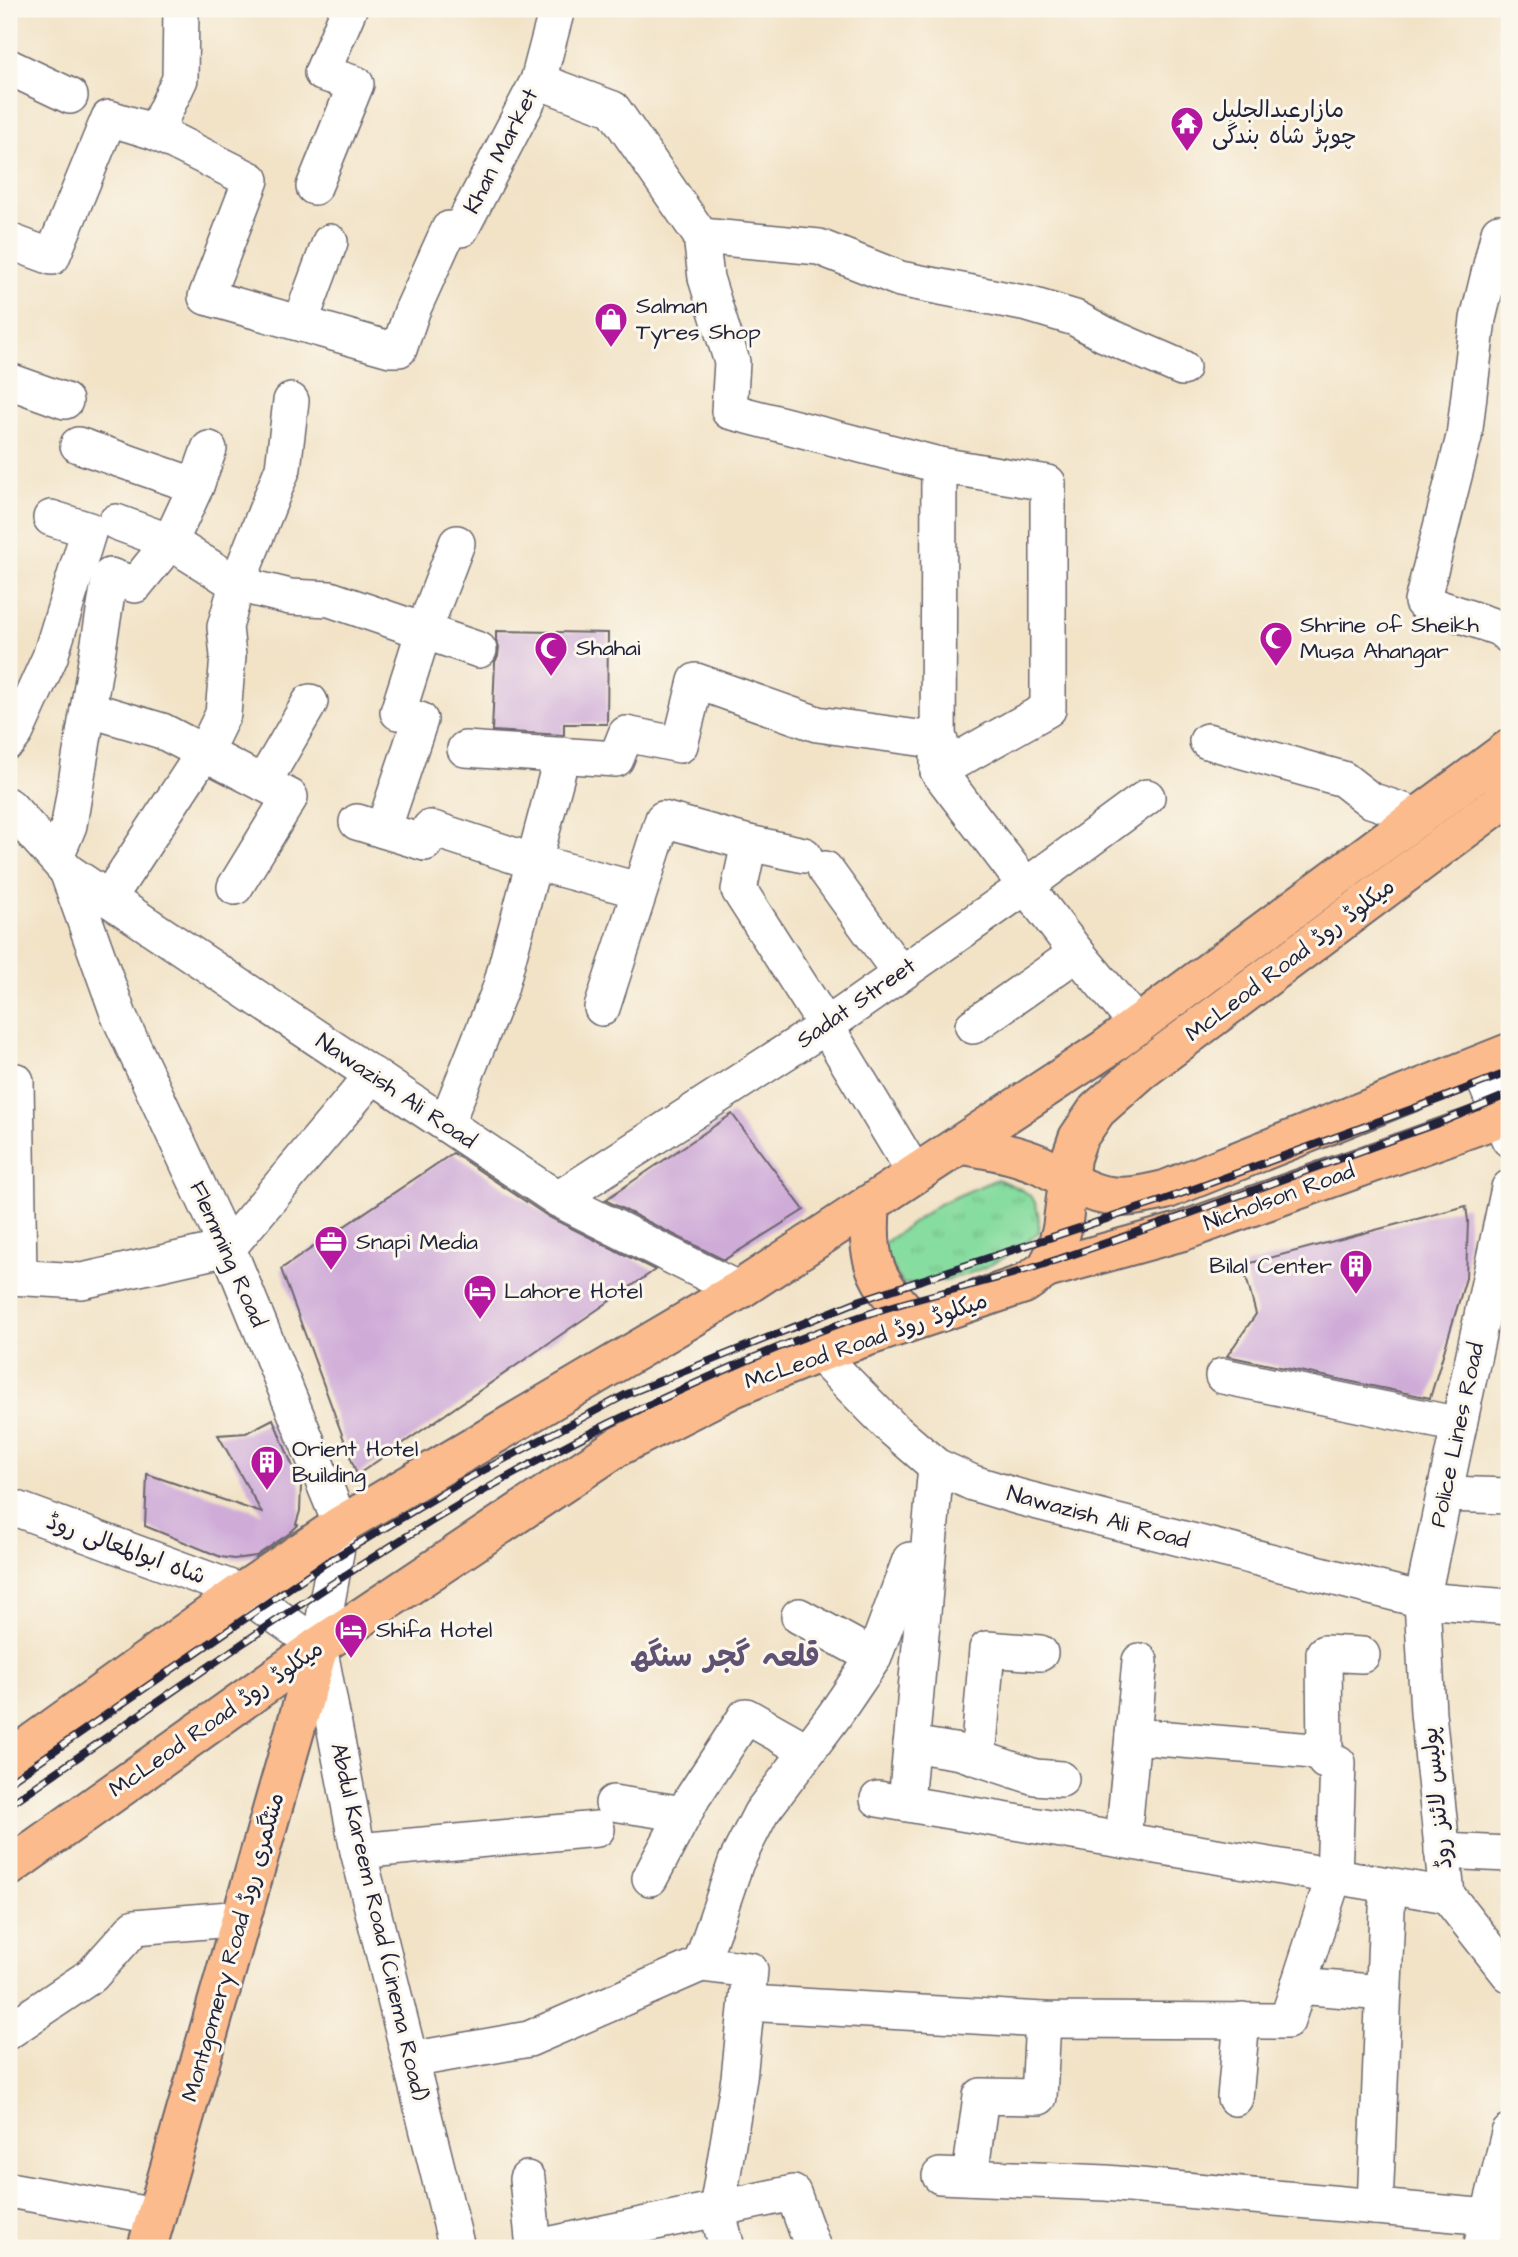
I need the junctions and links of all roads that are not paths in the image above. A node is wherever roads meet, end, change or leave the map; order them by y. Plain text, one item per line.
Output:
1 (181, 9) edge
2 (349, 9) edge
3 (557, 9) edge
4 (9, 67) edge
5 (538, 81) junction
6 (70, 96) dead end
7 (155, 132) junction
8 (314, 187) dead end
9 (1499, 232) dead end
10 (701, 236) junction
11 (9, 241) edge
12 (330, 242) dead end
13 (300, 323) junction
14 (1182, 368) dead end
15 (9, 381) edge
16 (65, 401) dead end
17 (291, 401) dead end
18 (78, 444) dead end
19 (209, 449) dead end
20 (939, 465) junction
21 (196, 486) junction
22 (51, 517) dead end
23 (116, 522) dead end
24 (170, 542) junction
25 (457, 543) dead end
26 (237, 584) junction
27 (424, 629) junction
28 (1509, 636) edge
29 (479, 650) dead end
30 (310, 702) dead end
31 (88, 709) junction
32 (9, 741) edge
33 (1206, 741) dead end
34 (466, 749) dead end
35 (1509, 749) edge
36 (205, 751) junction
37 (562, 756) junction
38 (939, 756) junction
39 (263, 783) junction
40 (1509, 793) edge
41 (1147, 797) dead end
42 (1419, 817) junction
43 (14, 824) edge
44 (749, 843) junction
45 (534, 862) junction
46 (59, 863) junction
47 (1026, 886) junction
48 (235, 887) dead end
49 (638, 890) junction
50 (108, 899) junction
51 (1077, 953) junction
52 (900, 973) junction
53 (602, 1008) dead end
54 (826, 1026) junction
55 (973, 1026) dead end
56 (1138, 1026) junction
57 (1494, 1060) edge
58 (373, 1075) junction
59 (16, 1080) dead end
60 (1506, 1123) edge
61 (446, 1124) junction
62 (962, 1145) junction
63 (915, 1174) junction
64 (1068, 1180) junction
65 (1509, 1188) edge
66 (558, 1199) junction
67 (871, 1204) junction
68 (228, 1248) junction
69 (1046, 1269) junction
70 (14, 1277) edge
71 (1499, 1281) edge
72 (738, 1290) junction
73 (914, 1320) junction
74 (818, 1353) junction
75 (1223, 1376) dead end
76 (1459, 1425) junction
77 (936, 1466) junction
78 (1444, 1493) junction
79 (1509, 1496) edge
80 (9, 1506) edge
81 (341, 1525) junction
82 (927, 1565) junction
83 (243, 1592) junction
84 (1422, 1600) junction
85 (1509, 1607) edge
86 (799, 1616) dead end
87 (319, 1646) junction
88 (1040, 1653) dead end
89 (1362, 1655) dead end
90 (874, 1657) junction
91 (1140, 1661) dead end
92 (1133, 1737) junction
93 (911, 1744) junction
94 (808, 1751) junction
95 (1325, 1752) junction
96 (978, 1758) junction
97 (9, 1760) edge
98 (1060, 1779) dead end
99 (684, 1814) junction
100 (1122, 1840) junction
101 (1442, 1850) junction
102 (358, 1851) junction
103 (1509, 1854) edge
104 (9, 1867) edge
105 (1334, 1876) junction
106 (650, 1878) dead end
107 (1388, 1885) junction
108 (1447, 1895) junction
109 (243, 1918) junction
110 (701, 1964) junction
111 (1509, 1974) edge
112 (1298, 1986) junction
113 (1384, 1993) junction
114 (747, 2003) junction
115 (1043, 2020) junction
116 (1242, 2020) junction
117 (9, 2031) edge
118 (410, 2060) junction
119 (1235, 2098) dead end
120 (1509, 2133) edge
121 (527, 2179) dead end
122 (9, 2190) edge
123 (1376, 2207) junction
124 (717, 2209) junction
125 (151, 2232) edge
126 (1485, 2233) edge
127 (457, 2248) edge
128 (533, 2248) edge
129 (727, 2248) edge
130 (813, 2248) edge

1 - 7 street
2 - 8 street
3 - 5 street, Khan Market
4 - 6 street
5 - 10 street
5 - 13 street, Khan Market
7 - 11 street
7 - 13 street
9 - 28 street
10 - 14 street
10 - 20 street
12 - 13 street
15 - 16 street
17 - 26 street
18 - 21 street
19 - 21 street
20 - 38 street
20 - 38 street
21 - 24 street
22 - 32 street
23 - 24 street
24 - 26 street
24 - 31 street
25 - 27 street
26 - 27 street
26 - 36 street
27 - 29 street
27 - 45 street
30 - 39 street
31 - 36 street
31 - 46 street
33 - 42 street
34 - 37 street
35 - 42 main road, McLeod Road میکلوڈ روڈ
36 - 39 street
36 - 50 street
37 - 38 street
37 - 45 street
38 - 47 street
39 - 48 street
40 - 64 main road, McLeod Road میکلوڈ روڈ
41 - 47 street, Sadat Street
42 - 56 main road, McLeod Road میکلوڈ روڈ
43 - 46 street
44 - 49 street
44 - 52 street
44 - 54 street
45 - 49 street
45 - 61 street
46 - 50 street, Nawazish Ali Road
46 - 68 street, Flemming Road
47 - 51 street
47 - 52 street, Sadat Street
49 - 53 street
50 - 58 street, Nawazish Ali Road
51 - 55 street
51 - 56 street
52 - 54 street, Sadat Street
54 - 63 street
54 - 66 street, Sadat Street
56 - 62 main road, McLeod Road میکلوڈ روڈ
57 - 60 street
57 - 64 main road, Nicholson Road
58 - 61 street, Nawazish Ali Road
58 - 68 street
59 - 70 street
60 - 69 main road, Nicholson Road
61 - 66 street, Nawazish Ali Road
62 - 63 main road, McLeod Road میکلوڈ روڈ
62 - 64 main road
63 - 67 main road, McLeod Road میکلوڈ روڈ
64 - 69 main road, McLeod Road میکلوڈ روڈ
65 - 71 street, Police Lines Road
66 - 72 street, Nawazish Ali Road
67 - 72 main road, McLeod Road میکلوڈ روڈ
67 - 73 main road
68 - 70 street
68 - 81 street, Flemming Road
69 - 73 main road, McLeod Road میکلوڈ روڈ
71 - 76 street, Police Lines Road
72 - 81 main road, McLeod Road میکلوڈ روڈ
73 - 74 main road, McLeod Road میکلوڈ روڈ
74 - 77 street, Nawazish Ali Road
74 - 87 main road, McLeod Road میکلوڈ روڈ
75 - 76 street
76 - 78 street, Police Lines Road
77 - 82 street
77 - 84 street, Nawazish Ali Road
78 - 79 street
78 - 84 street, Police Lines Road
80 - 83 street, شاہ ابوالمعالی روڈ
81 - 83 main road, McLeod Road میکلوڈ روڈ
81 - 87 street
82 - 90 street
82 - 93 street
83 - 87 street
83 - 97 main road, McLeod Road میکلوڈ روڈ
84 - 85 street, Nawazish Ali Road
84 - 101 street, پولیس لائنز روڈ
86 - 90 street
87 - 102 street, Abdul Kareem Road (Cinema Road)
87 - 104 main road, McLeod Road میکلوڈ روڈ
87 - 109 main road, Montgomery Road منٹگمری روڈ
88 - 96 street
89 - 95 street
90 - 94 street
91 - 92 street
92 - 95 street
92 - 100 street
93 - 96 street
93 - 100 street
94 - 99 street
94 - 110 street
95 - 105 street
96 - 98 street
99 - 102 street
99 - 106 street
100 - 105 street
101 - 103 street
101 - 108 street, پولیس لائنز روڈ
102 - 118 street, Abdul Kareem Road (Cinema Road)
105 - 107 street
105 - 112 street
107 - 108 street
107 - 113 street
108 - 111 street, پولیس لائنز روڈ
109 - 117 street
109 - 125 main road, Montgomery Road منٹگمری روڈ
110 - 114 street
110 - 118 street
112 - 113 street
112 - 116 street
113 - 123 street
114 - 115 street
114 - 124 street
115 - 116 street
115 - 123 street
116 - 119 street
118 - 127 street, Abdul Kareem Road (Cinema Road)
120 - 126 street
121 - 128 street
122 - 125 street
123 - 126 street
124 - 128 street
124 - 129 street
124 - 130 street

